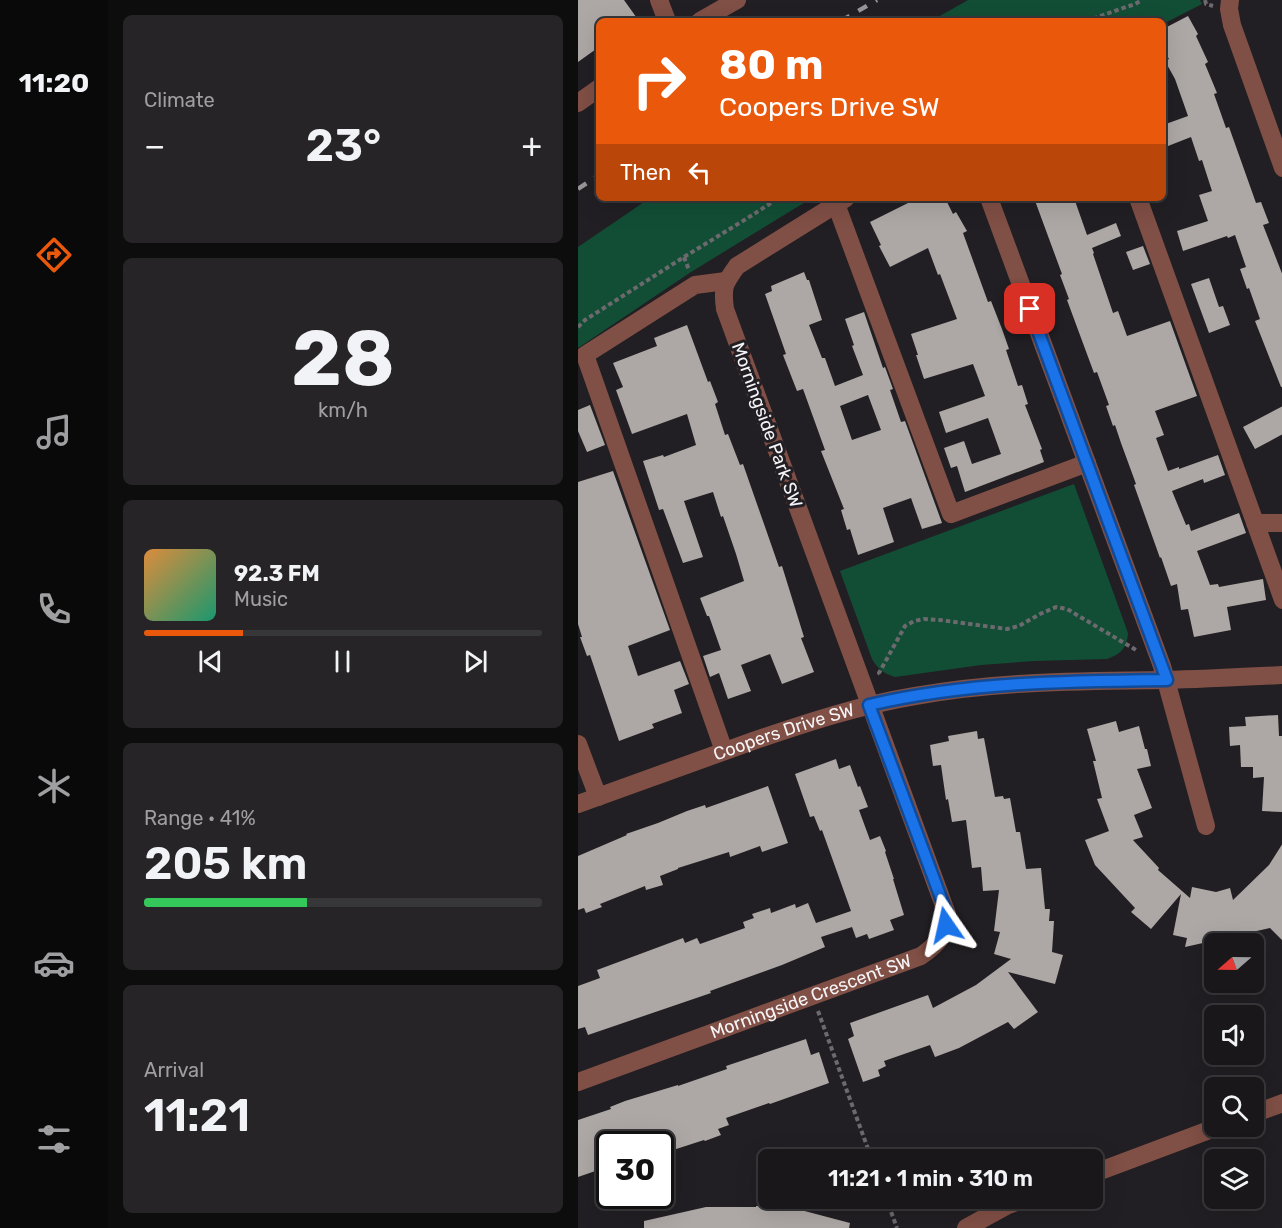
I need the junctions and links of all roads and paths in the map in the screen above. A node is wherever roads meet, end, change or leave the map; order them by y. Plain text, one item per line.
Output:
1 (659, 0) edge
2 (737, 0) edge
3 (1142, 0) edge
4 (1230, 0) edge
5 (666, 18) edge
6 (705, 18) edge
7 (1095, 18) edge
8 (596, 90) edge
9 (578, 103) edge
10 (1283, 168) edge
11 (774, 201) edge
12 (841, 201) edge
13 (990, 201) edge
14 (1139, 201) edge
15 (726, 281) junction
16 (578, 327) edge
17 (1087, 464) junction
18 (1283, 523) edge
19 (1255, 524) junction
20 (1283, 600) edge
21 (1164, 673) junction
22 (1283, 675) edge
23 (889, 701) junction
24 (869, 705) junction
25 (578, 744) edge
26 (724, 751) junction
27 (598, 797) junction
28 (578, 804) edge
29 (1206, 826) dead end
30 (812, 996) junction
31 (578, 1082) edge
32 (1283, 1103) edge
33 (1264, 1110) edge
34 (1204, 1132) edge
35 (868, 1149) edge
36 (1103, 1170) edge
37 (890, 1209) edge
38 (1000, 1209) edge
39 (897, 1228) edge
40 (966, 1228) edge

1 - 5 street
2 - 6 street
3 - 7 path
4 - 10 street
8 - 9 street
11 - 16 path
12 - 15 street
12 - 17 street
13 - 17 street
14 - 19 street
15 - 24 street, Morningside Park SW
15 - 26 street
17 - 21 street
18 - 19 street
19 - 20 street
21 - 22 street, Coopers Drive SW
21 - 23 street, Coopers Drive SW
21 - 23 path
21 - 29 street
23 - 24 street, Coopers Drive SW
24 - 26 street, Coopers Drive SW
24 - 30 street, Morningside Crescent SW
25 - 27 street
26 - 27 street, Coopers Drive SW
27 - 28 street, Coopers Drive SW
30 - 31 street, Morningside Crescent SW
30 - 35 path
32 - 33 street
34 - 36 street
37 - 39 path
38 - 40 street

